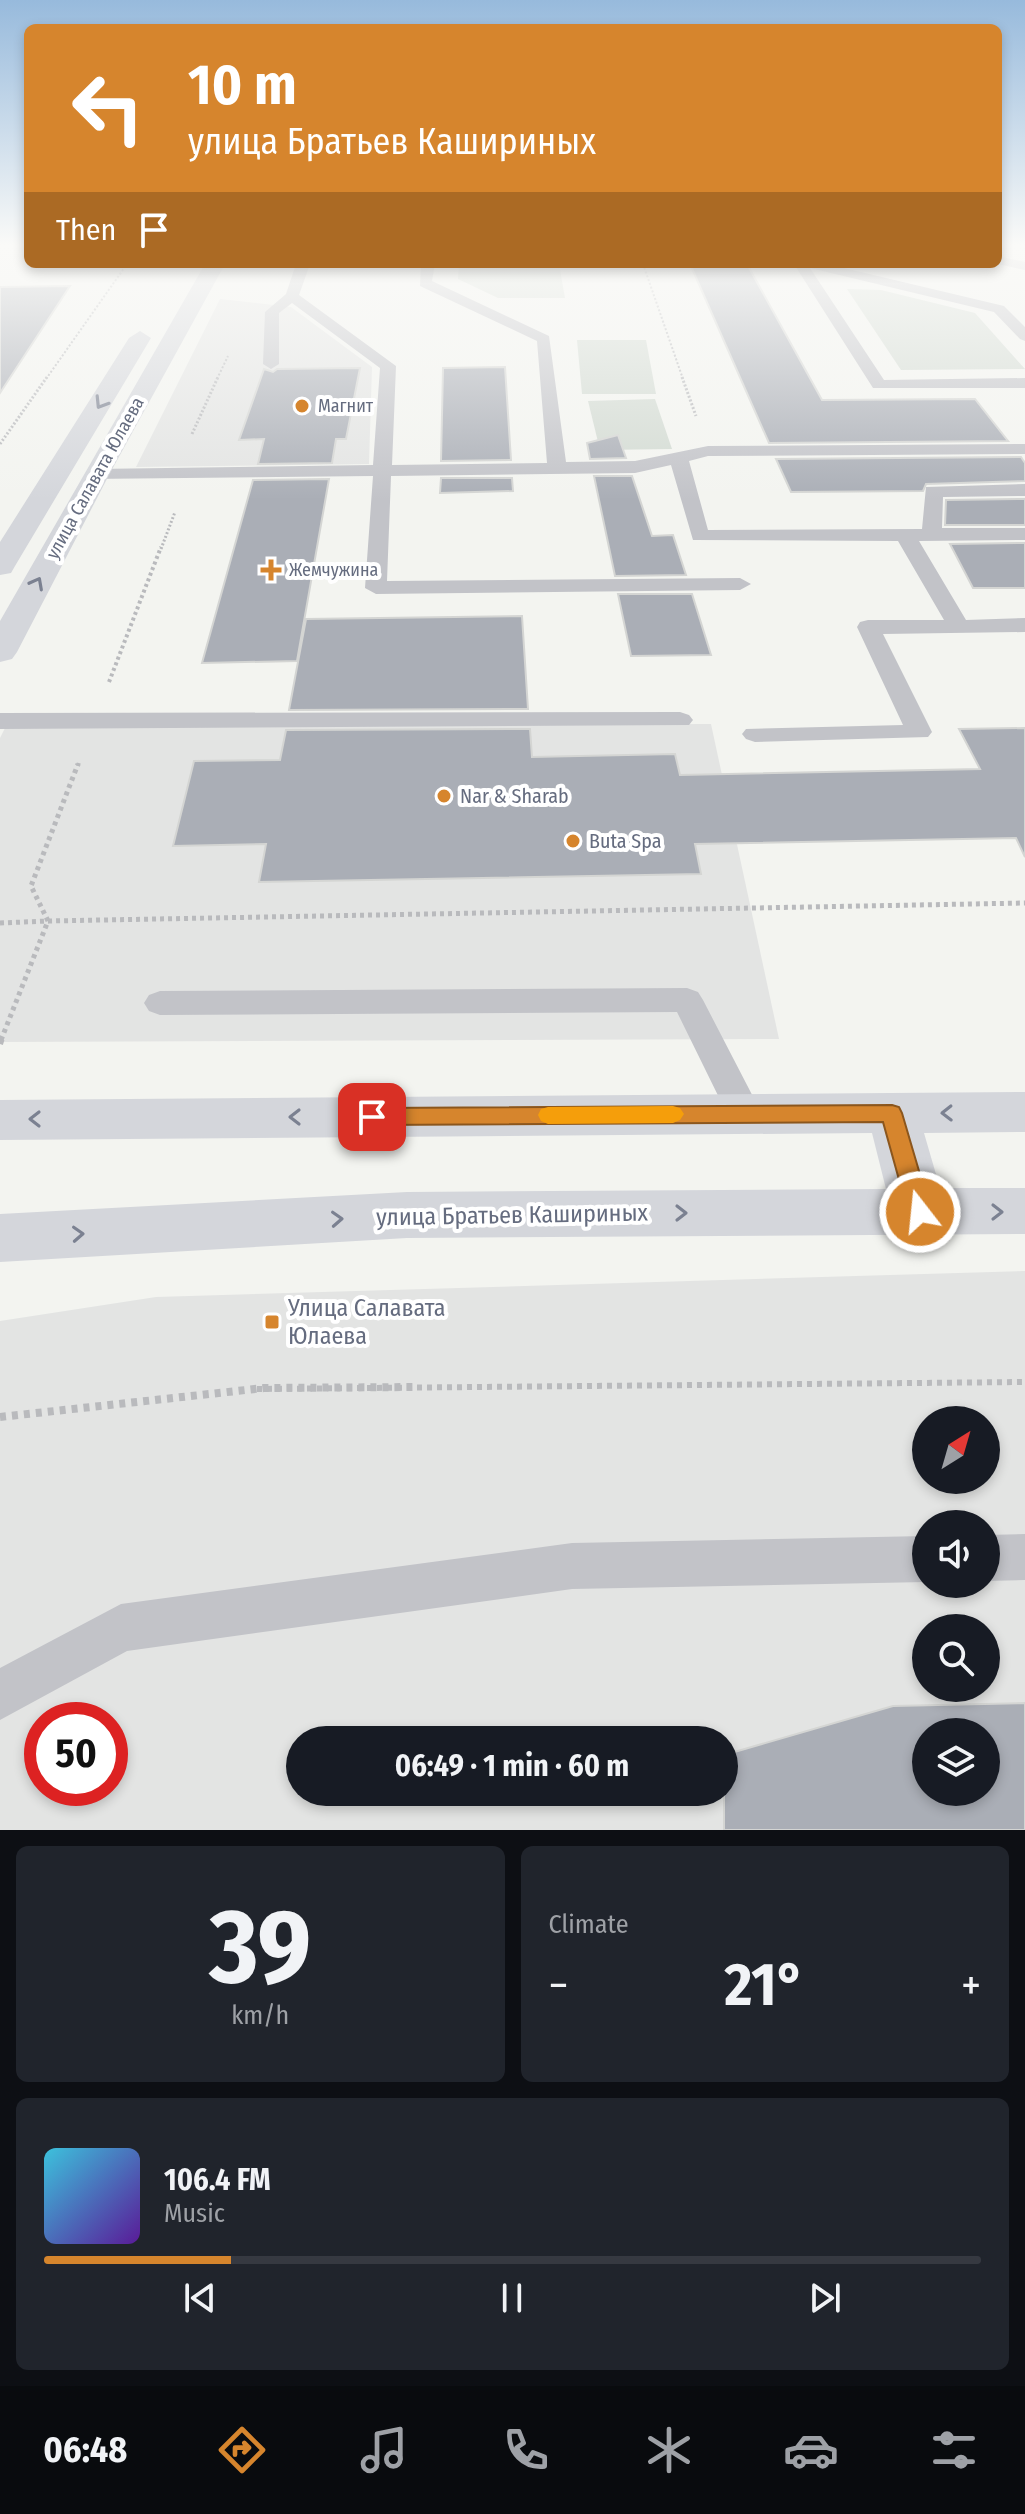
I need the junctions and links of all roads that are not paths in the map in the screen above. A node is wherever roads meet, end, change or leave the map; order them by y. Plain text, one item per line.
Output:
1 (146, 328) edge
2 (178, 328) edge
3 (272, 328) edge
4 (336, 328) edge
5 (521, 328) edge
6 (843, 328) edge
7 (271, 364) dead end
8 (1025, 383) edge
9 (1025, 449) edge
10 (679, 459) junction
11 (557, 467) junction
12 (382, 470) junction
13 (95, 475) junction
14 (1025, 490) edge
15 (1025, 534) edge
16 (905, 535) junction
17 (932, 535) junction
18 (0, 566) edge
19 (740, 584) dead end
20 (1025, 625) edge
21 (959, 627) junction
22 (0, 652) edge
23 (680, 720) dead end
24 (0, 721) edge
25 (755, 734) dead end
26 (160, 1003) dead end
27 (1025, 1112) edge
28 (892, 1113) junction
29 (744, 1114) junction
30 (0, 1120) edge
31 (1025, 1211) edge
32 (920, 1212) junction
33 (0, 1238) edge
34 (1025, 1557) edge
35 (1000, 1558) edge
36 (912, 1559) edge
37 (0, 1695) edge

1 -> 18 main road, улица Салавата Юлаева
2 - 13 main road, улица Салавата Юлаева
3 - 7 lane
4 - 12 lane
5 - 11 lane
6 - 8 lane
9 - 10 lane
10 - 11 lane
10 - 16 lane
11 - 12 lane
12 - 13 lane
12 - 19 lane
22 -> 13 main road, улица Салавата Юлаева
14 - 17 lane
15 - 17 lane
16 - 17 lane
16 - 21 lane
20 - 21 lane
21 - 25 lane
23 - 24 lane
26 - 29 lane
27 -> 28 main road
28 - 29 main road
28 - 32 main road
29 -> 30 main road
32 -> 31 main road, улица Братьев Кашириных
33 -> 32 main road, улица Братьев Кашириных
34 - 35 lane
36 - 37 lane

